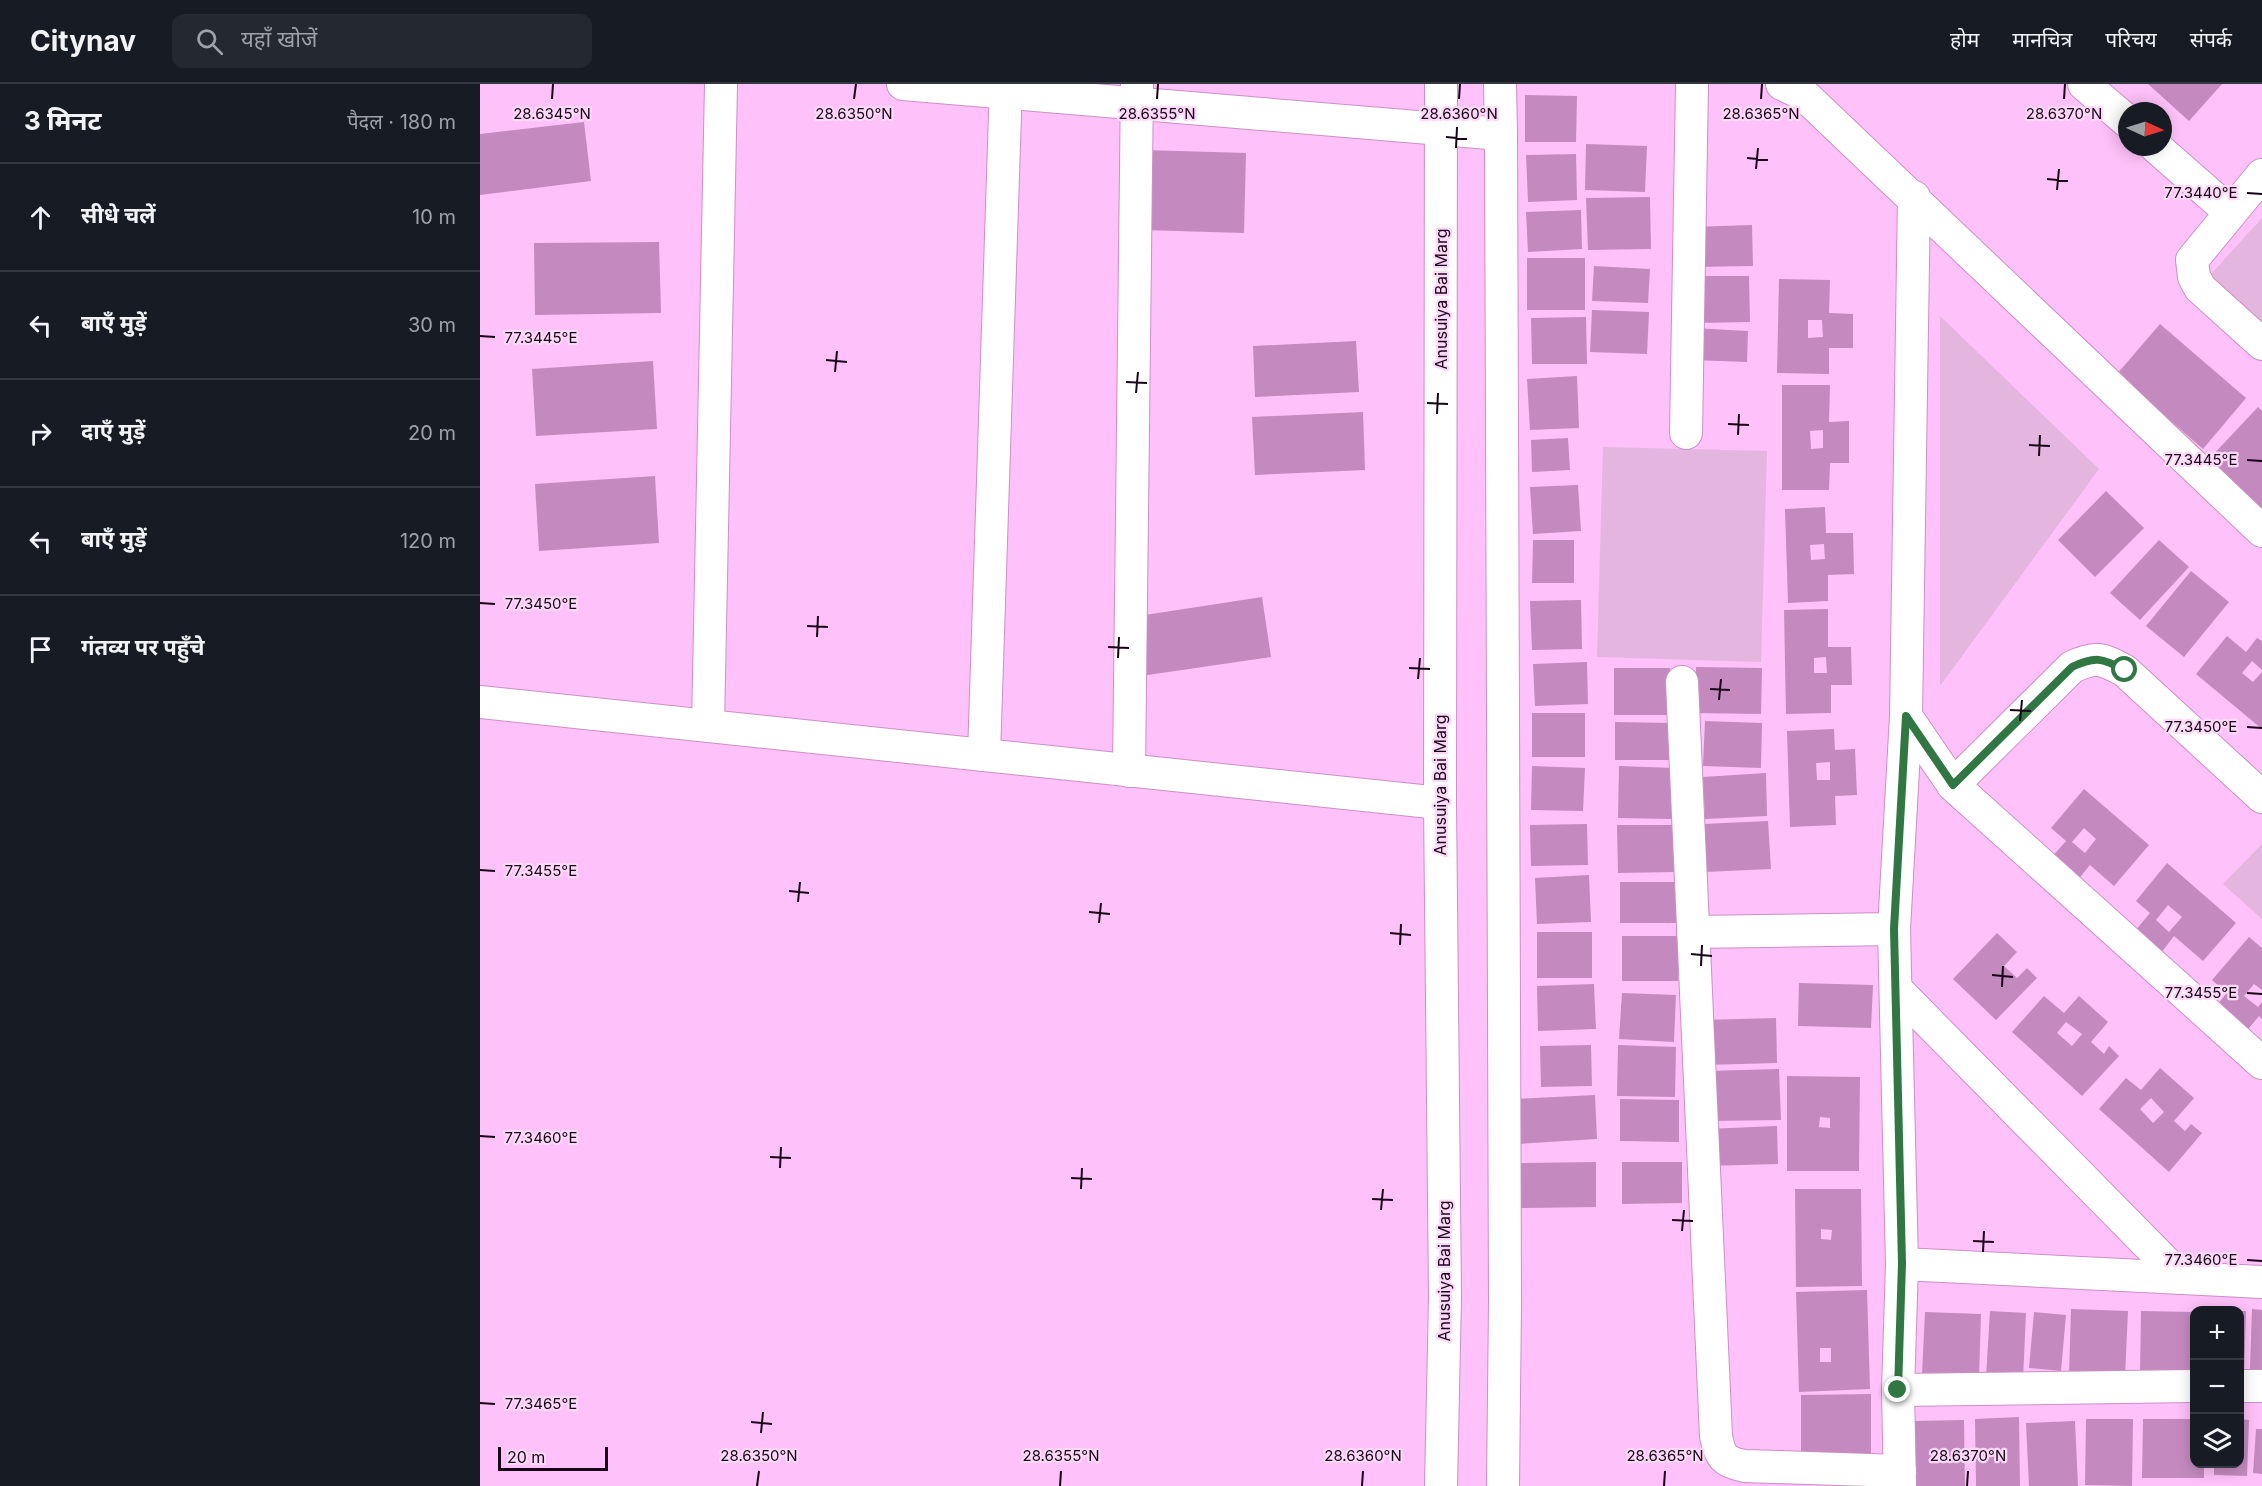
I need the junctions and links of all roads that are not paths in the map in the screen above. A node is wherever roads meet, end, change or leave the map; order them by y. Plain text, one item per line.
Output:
1 (722, 84) edge
2 (903, 84) edge
3 (1441, 84) edge
4 (1500, 84) edge
5 (1692, 84) edge
6 (1782, 84) edge
7 (2084, 84) edge
8 (1006, 88) edge
9 (1137, 94) edge
10 (2118, 114) edge
11 (1442, 129) junction
12 (1501, 134) junction
13 (2166, 156) edge
14 (2262, 175) edge
15 (1914, 197) junction
16 (2230, 212) junction
17 (2262, 344) edge
18 (1686, 433) dead end
19 (2262, 531) edge
20 (1682, 682) dead end
21 (480, 702) edge
22 (1906, 716) junction
23 (708, 726) junction
24 (984, 755) junction
25 (1129, 771) junction
26 (1953, 785) junction
27 (2262, 797) edge
28 (1440, 803) junction
29 (1894, 929) junction
30 (1693, 932) junction
31 (1896, 989) junction
32 (2262, 1063) edge
33 (1902, 1263) junction
34 (2181, 1278) junction
35 (2262, 1282) edge
36 (2190, 1386) edge
37 (2244, 1386) edge
38 (2262, 1386) edge
39 (1898, 1390) junction
40 (1900, 1479) edge
41 (1441, 1486) edge
42 (1503, 1486) edge

1 - 23 street
2 - 8 street
3 - 11 street, Anusuiya Bai Marg
4 - 12 street
5 - 18 street
6 - 15 street
7 - 10 street
8 - 9 street
8 - 24 street
9 - 11 street
9 - 25 street
11 - 12 street
11 - 28 street, Anusuiya Bai Marg
12 - 42 street
13 - 16 street
14 - 16 street
15 - 19 street
15 - 22 street
16 - 17 street
20 - 30 street
21 - 23 street
22 - 26 street
22 - 29 street
23 - 24 street
24 - 25 street
25 - 28 street
26 - 27 street
26 - 32 street
28 - 41 street, Anusuiya Bai Marg
29 - 30 street
29 - 31 street
30 - 40 street
31 - 33 street
31 - 34 street
33 - 34 street
33 - 39 street
34 - 35 street
36 - 39 street
37 - 38 street
39 - 40 street

